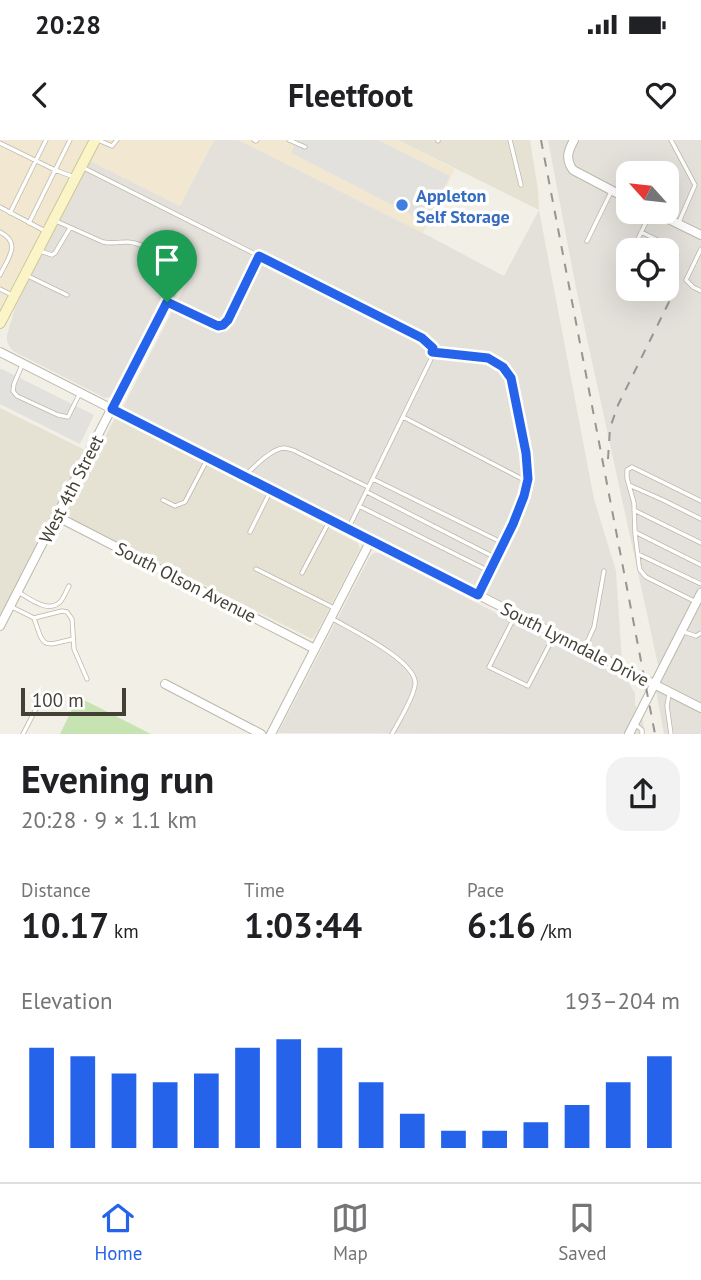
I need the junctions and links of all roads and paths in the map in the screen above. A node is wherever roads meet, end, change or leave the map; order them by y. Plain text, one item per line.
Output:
1 (46, 140) edge
2 (71, 140) edge
3 (97, 140) edge
4 (117, 140) edge
5 (289, 140) edge
6 (510, 140) edge
7 (574, 140) edge
8 (671, 140) edge
9 (0, 143) edge
10 (305, 147) dead end
11 (36, 161) junction
12 (82, 166) junction
13 (55, 170) junction
14 (75, 178) junction
15 (521, 185) dead end
16 (695, 185) junction
17 (701, 185) edge
18 (612, 190) junction
19 (616, 192) edge
20 (0, 207) edge
21 (10, 212) junction
22 (53, 220) junction
23 (679, 222) edge
24 (29, 223) junction
25 (646, 224) edge
26 (678, 224) edge
27 (70, 228) junction
28 (0, 232) edge
29 (47, 232) junction
30 (641, 232) junction
31 (701, 235) edge
32 (638, 238) edge
33 (653, 238) edge
34 (587, 241) dead end
35 (701, 249) edge
36 (38, 250) junction
37 (259, 256) junction
38 (0, 275) edge
39 (25, 275) junction
40 (179, 276) joint
41 (0, 289) edge
42 (701, 290) edge
43 (67, 295) dead end
44 (14, 296) junction
45 (167, 302) junction
46 (0, 323) edge
47 (0, 352) edge
48 (432, 352) junction
49 (23, 364) junction
50 (80, 393) junction
51 (112, 409) junction
52 (403, 417) junction
53 (208, 457) junction
54 (245, 476) junction
55 (373, 478) junction
56 (528, 482) junction
57 (629, 485) junction
58 (271, 489) junction
59 (367, 490) junction
60 (163, 500) dead end
61 (701, 501) edge
62 (359, 506) junction
63 (634, 510) junction
64 (56, 516) junction
65 (701, 519) edge
66 (330, 520) junction
67 (348, 529) junction
68 (250, 532) dead end
69 (635, 532) junction
70 (371, 540) junction
71 (503, 543) junction
72 (701, 543) edge
73 (638, 554) junction
74 (496, 558) junction
75 (701, 565) edge
76 (256, 569) dead end
77 (604, 571) dead end
78 (490, 572) junction
79 (302, 573) dead end
80 (701, 584) edge
81 (69, 586) dead end
82 (18, 592) junction
83 (701, 593) edge
84 (478, 595) junction
85 (696, 602) junction
86 (10, 606) junction
87 (336, 609) junction
88 (516, 614) junction
89 (34, 618) junction
90 (331, 618) junction
91 (0, 626) edge
92 (682, 631) junction
93 (701, 632) edge
94 (555, 634) junction
95 (73, 639) junction
96 (315, 649) junction
97 (584, 649) junction
98 (87, 679) dead end
99 (165, 684) dead end
100 (655, 685) junction
101 (669, 692) junction
102 (42, 697) dead end
103 (701, 709) edge
104 (635, 723) junction
105 (23, 734) edge
106 (261, 734) edge
107 (271, 734) edge
108 (392, 734) edge
109 (629, 734) edge
110 (642, 734) edge
111 (671, 734) edge

1 - 11 lane
2 - 13 lane
3 - 4 lane
3 - 12 street
5 - 10 lane
6 - 15 lane
7 - 18 street
8 - 16 lane
9 - 11 lane
11 - 13 lane
11 - 21 lane
12 - 14 street
12 - 37 lane
13 - 14 lane
13 - 24 lane
14 - 22 street
16 - 17 lane
16 - 23 lane
18 - 19 street
18 - 34 lane
20 - 21 lane
21 - 24 lane
22 - 27 lane
22 - 29 street
24 - 29 lane
25 - 30 lane
26 - 31 street
27 - 36 lane
27 - 40 lane
28 - 38 lane
29 - 36 street
30 - 32 lane
30 - 33 lane
35 - 42 lane
36 - 39 street
37 - 45 lane
37 - 48 lane
39 - 43 lane
39 - 44 street
40 - 45 street, West 4th Street
41 - 44 lane
44 - 46 street
45 - 51 street, West 4th Street
47 - 49 street, South Lynndale Drive
48 - 52 lane
48 - 56 lane
49 - 50 street, South Lynndale Drive
49 - 50 lane
50 - 51 street, South Lynndale Drive
51 - 53 street, South Lynndale Drive
51 - 64 street, West 4th Street
52 - 55 lane
52 - 56 lane
53 - 54 street, South Lynndale Drive
53 - 60 lane
54 - 58 street, South Lynndale Drive
54 - 59 lane
55 - 59 lane
55 - 71 lane
56 - 71 lane
57 - 61 lane
57 - 63 lane
57 - 65 lane
58 - 66 street, South Lynndale Drive
58 - 68 lane
59 - 62 lane
59 - 74 lane
62 - 67 lane
62 - 78 lane
63 - 69 lane
63 - 72 lane
64 - 82 street, West 4th Street
64 - 96 street, South Olson Avenue
66 - 67 street, South Lynndale Drive
66 - 79 lane
67 - 70 street, South Lynndale Drive
69 - 73 lane
69 - 75 lane
70 - 84 street, South Lynndale Drive
70 - 87 street
71 - 74 lane
73 - 80 lane
73 - 85 lane
74 - 78 lane
76 - 87 lane
77 - 97 lane
78 - 84 lane
81 - 82 lane
82 - 86 street, West 4th Street
83 - 85 street
84 - 88 street, South Lynndale Drive
85 - 92 street
86 - 89 lane
86 - 91 street, West 4th Street
87 - 90 street
88 - 94 street, South Lynndale Drive
88 - 94 lane
89 - 95 lane
89 - 95 lane
90 - 96 street
90 - 108 lane
92 - 93 lane
92 - 100 street
94 - 97 street, South Lynndale Drive
95 - 98 lane
96 - 107 street
97 - 100 street, South Lynndale Drive
99 - 106 street
100 - 101 street, South Lynndale Drive
100 - 104 street
101 - 103 street, South Lynndale Drive
101 - 111 lane
102 - 105 lane
104 - 109 street
104 - 110 lane

